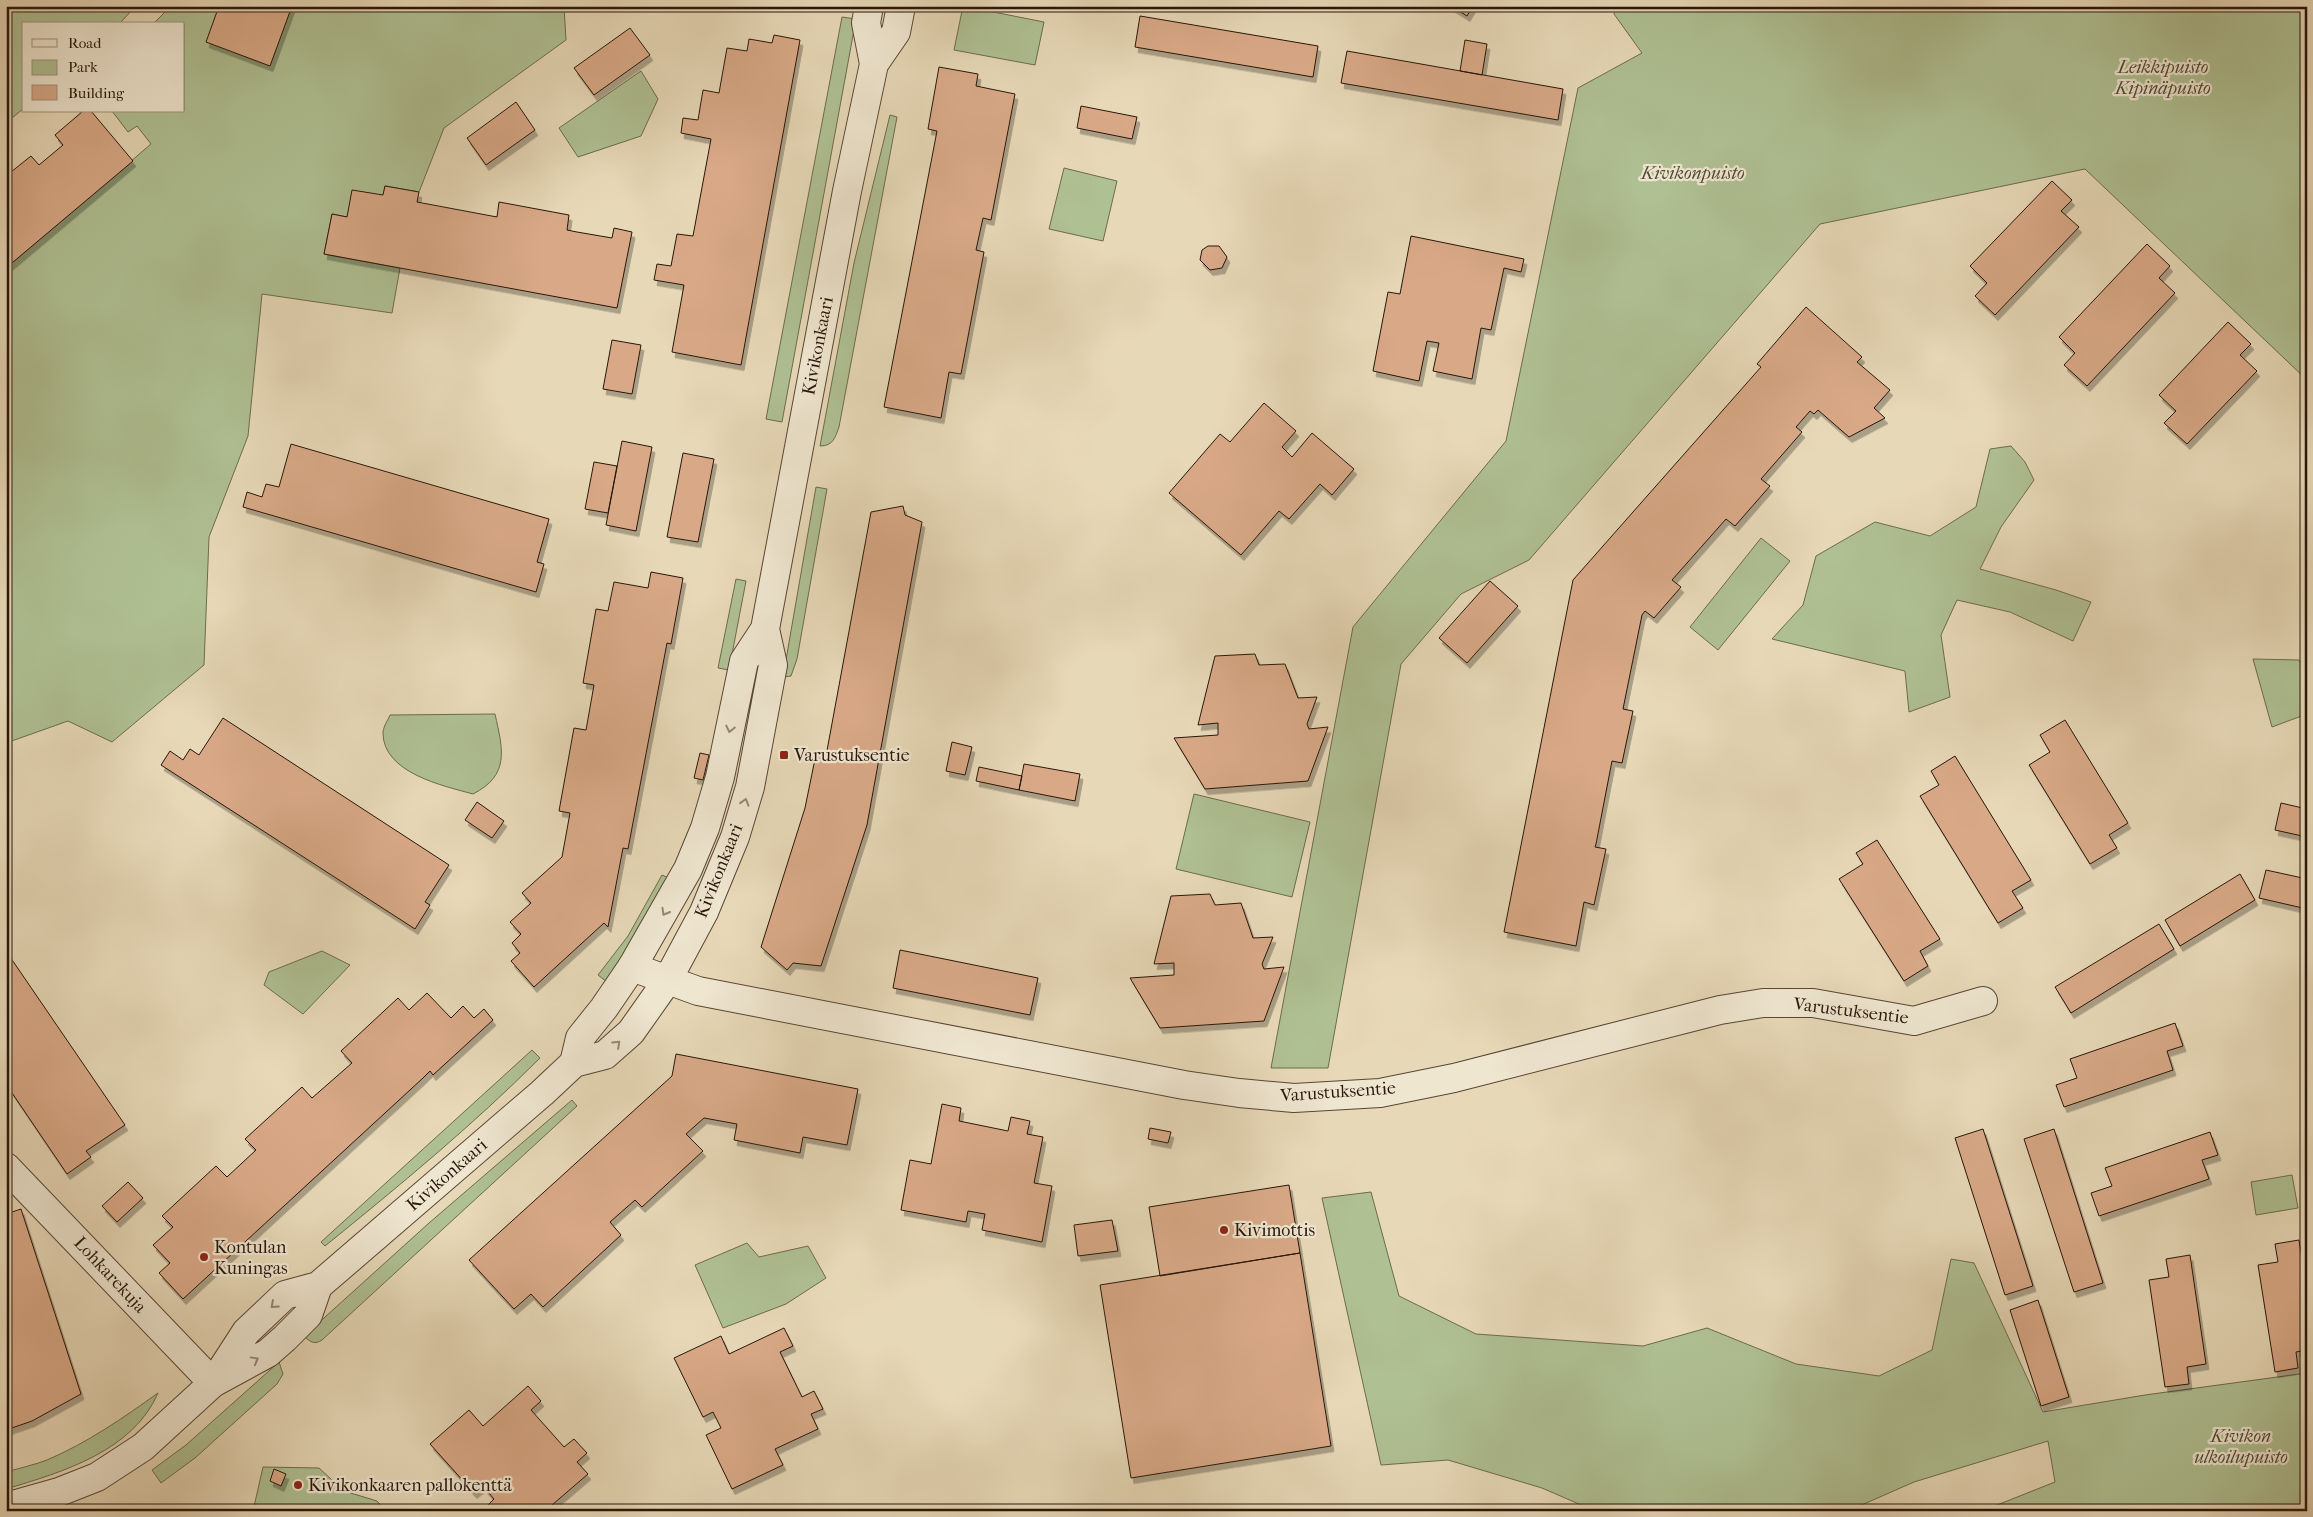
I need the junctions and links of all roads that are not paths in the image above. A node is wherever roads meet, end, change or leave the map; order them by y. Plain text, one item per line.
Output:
1 (869, 6) edge
2 (900, 6) edge
3 (874, 64) junction
4 (765, 628) junction
5 (632, 966) junction
6 (667, 981) junction
7 (1983, 1002) dead end
8 (574, 1063) junction
9 (6, 1167) edge
10 (213, 1384) junction
11 (6, 1507) edge

1 - 3 street, Kivikonkaari
2 - 3 street, Kivikonkaari
3 - 4 street, Kivikonkaari
4 -> 5 street, Kivikonkaari
6 -> 4 street, Kivikonkaari
5 - 6 street, Varustuksentie
5 - 8 street, Kivikonkaari
6 - 7 street, Varustuksentie
8 -> 6 street, Kivikonkaari
8 - 10 street, Kivikonkaari
9 - 10 street, Lohkarekuja
10 - 11 street, Kivikonkaari

